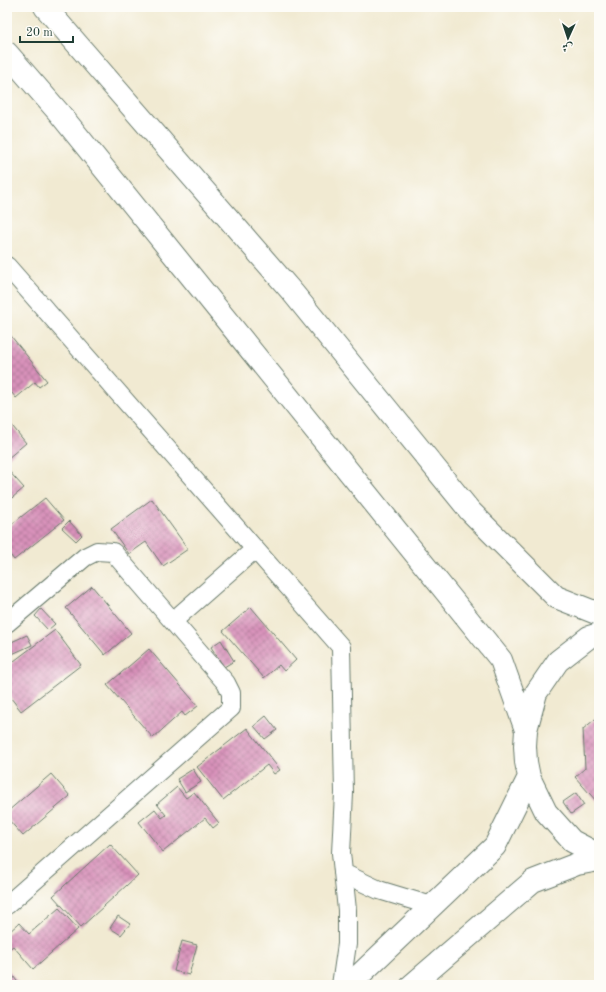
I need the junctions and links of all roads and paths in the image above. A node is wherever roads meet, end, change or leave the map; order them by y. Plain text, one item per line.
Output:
1 (45, 7) edge
2 (7, 53) edge
3 (7, 266) edge
4 (255, 549) junction
5 (599, 614) edge
6 (173, 621) junction
7 (7, 623) edge
8 (599, 634) edge
9 (526, 730) junction
10 (529, 777) junction
11 (599, 855) edge
12 (599, 860) edge
13 (343, 873) junction
14 (7, 905) edge
15 (432, 906) junction
16 (341, 985) edge
17 (349, 985) edge
18 (412, 985) edge

1 - 5 street
2 - 9 street
3 - 4 street
4 - 6 street
4 - 13 street
6 - 7 street
6 - 14 street
8 - 9 street
9 - 10 street
10 - 11 street
10 - 15 street
12 - 18 street
13 - 15 street
13 - 16 street
15 - 17 street

